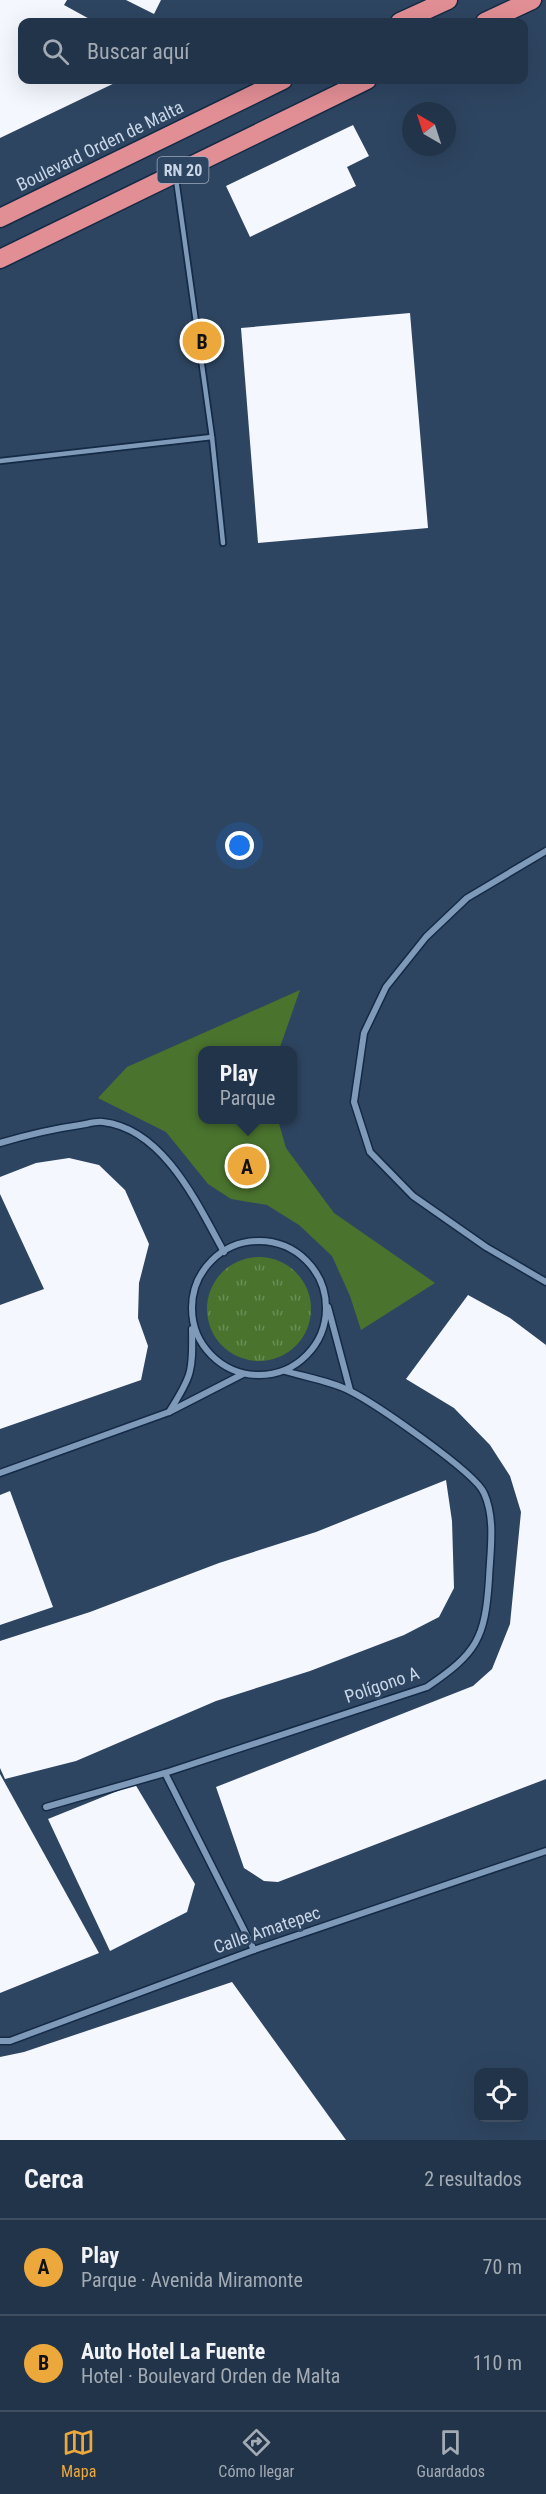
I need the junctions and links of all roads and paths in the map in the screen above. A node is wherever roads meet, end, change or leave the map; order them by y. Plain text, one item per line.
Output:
1 (448, 0) edge
2 (532, 0) edge
3 (409, 18) edge
4 (494, 18) edge
5 (275, 84) edge
6 (359, 84) edge
7 (176, 174) junction
8 (0, 218) edge
9 (0, 259) edge
10 (213, 437) junction
11 (0, 461) edge
12 (224, 543) dead end
13 (546, 850) edge
14 (0, 1143) edge
15 (224, 1252) junction
16 (546, 1282) edge
17 (326, 1301) junction
18 (191, 1315) junction
19 (285, 1371) junction
20 (243, 1374) junction
21 (350, 1390) junction
22 (169, 1412) junction
23 (0, 1473) edge
24 (165, 1773) junction
25 (46, 1807) dead end
26 (546, 1851) edge
27 (254, 1950) junction
28 (0, 2041) edge

1 - 3 highway
2 - 4 highway
5 - 8 highway, Boulevard Orden de Malta / RN 20
6 - 7 highway, RN 20
7 - 9 highway, RN 20
7 - 10 lane
10 - 11 lane
10 - 12 lane
13 - 16 street
14 - 15 street
15 - 17 street
15 - 18 street
17 - 19 street
17 - 21 street
18 - 20 street
18 - 22 street
19 - 20 street
19 - 21 street, Polígono A
20 - 22 street
21 - 24 street, Polígono A
22 - 23 street
24 - 25 street, Polígono A
24 - 27 street
26 - 27 street, Calle Amatepec
27 - 28 street, Calle Amatepec

